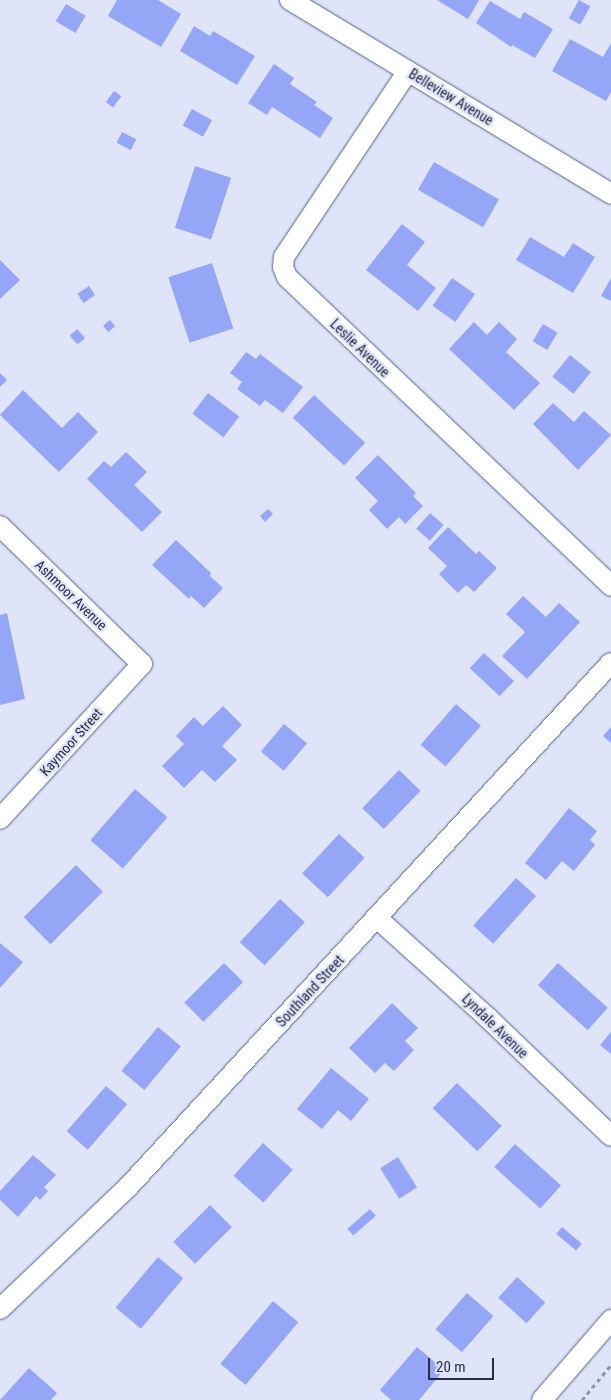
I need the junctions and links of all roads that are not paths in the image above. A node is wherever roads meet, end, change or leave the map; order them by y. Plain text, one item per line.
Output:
1 (290, 0) edge
2 (408, 71) junction
3 (611, 194) edge
4 (0, 526) edge
5 (611, 586) edge
6 (611, 663) edge
7 (142, 664) joint
8 (0, 820) edge
9 (377, 918) junction
10 (611, 1136) edge
11 (0, 1309) edge
12 (611, 1320) edge
13 (542, 1400) edge

1 - 2 street, Belleview Avenue
2 - 3 street, Belleview Avenue
2 - 5 street, Leslie Avenue
4 - 7 street, Ashmoor Avenue
6 - 9 street, Southland Street
7 - 8 street, Kaymoor Street
9 - 10 street, Lyndale Avenue
9 - 11 street, Southland Street
12 - 13 street

